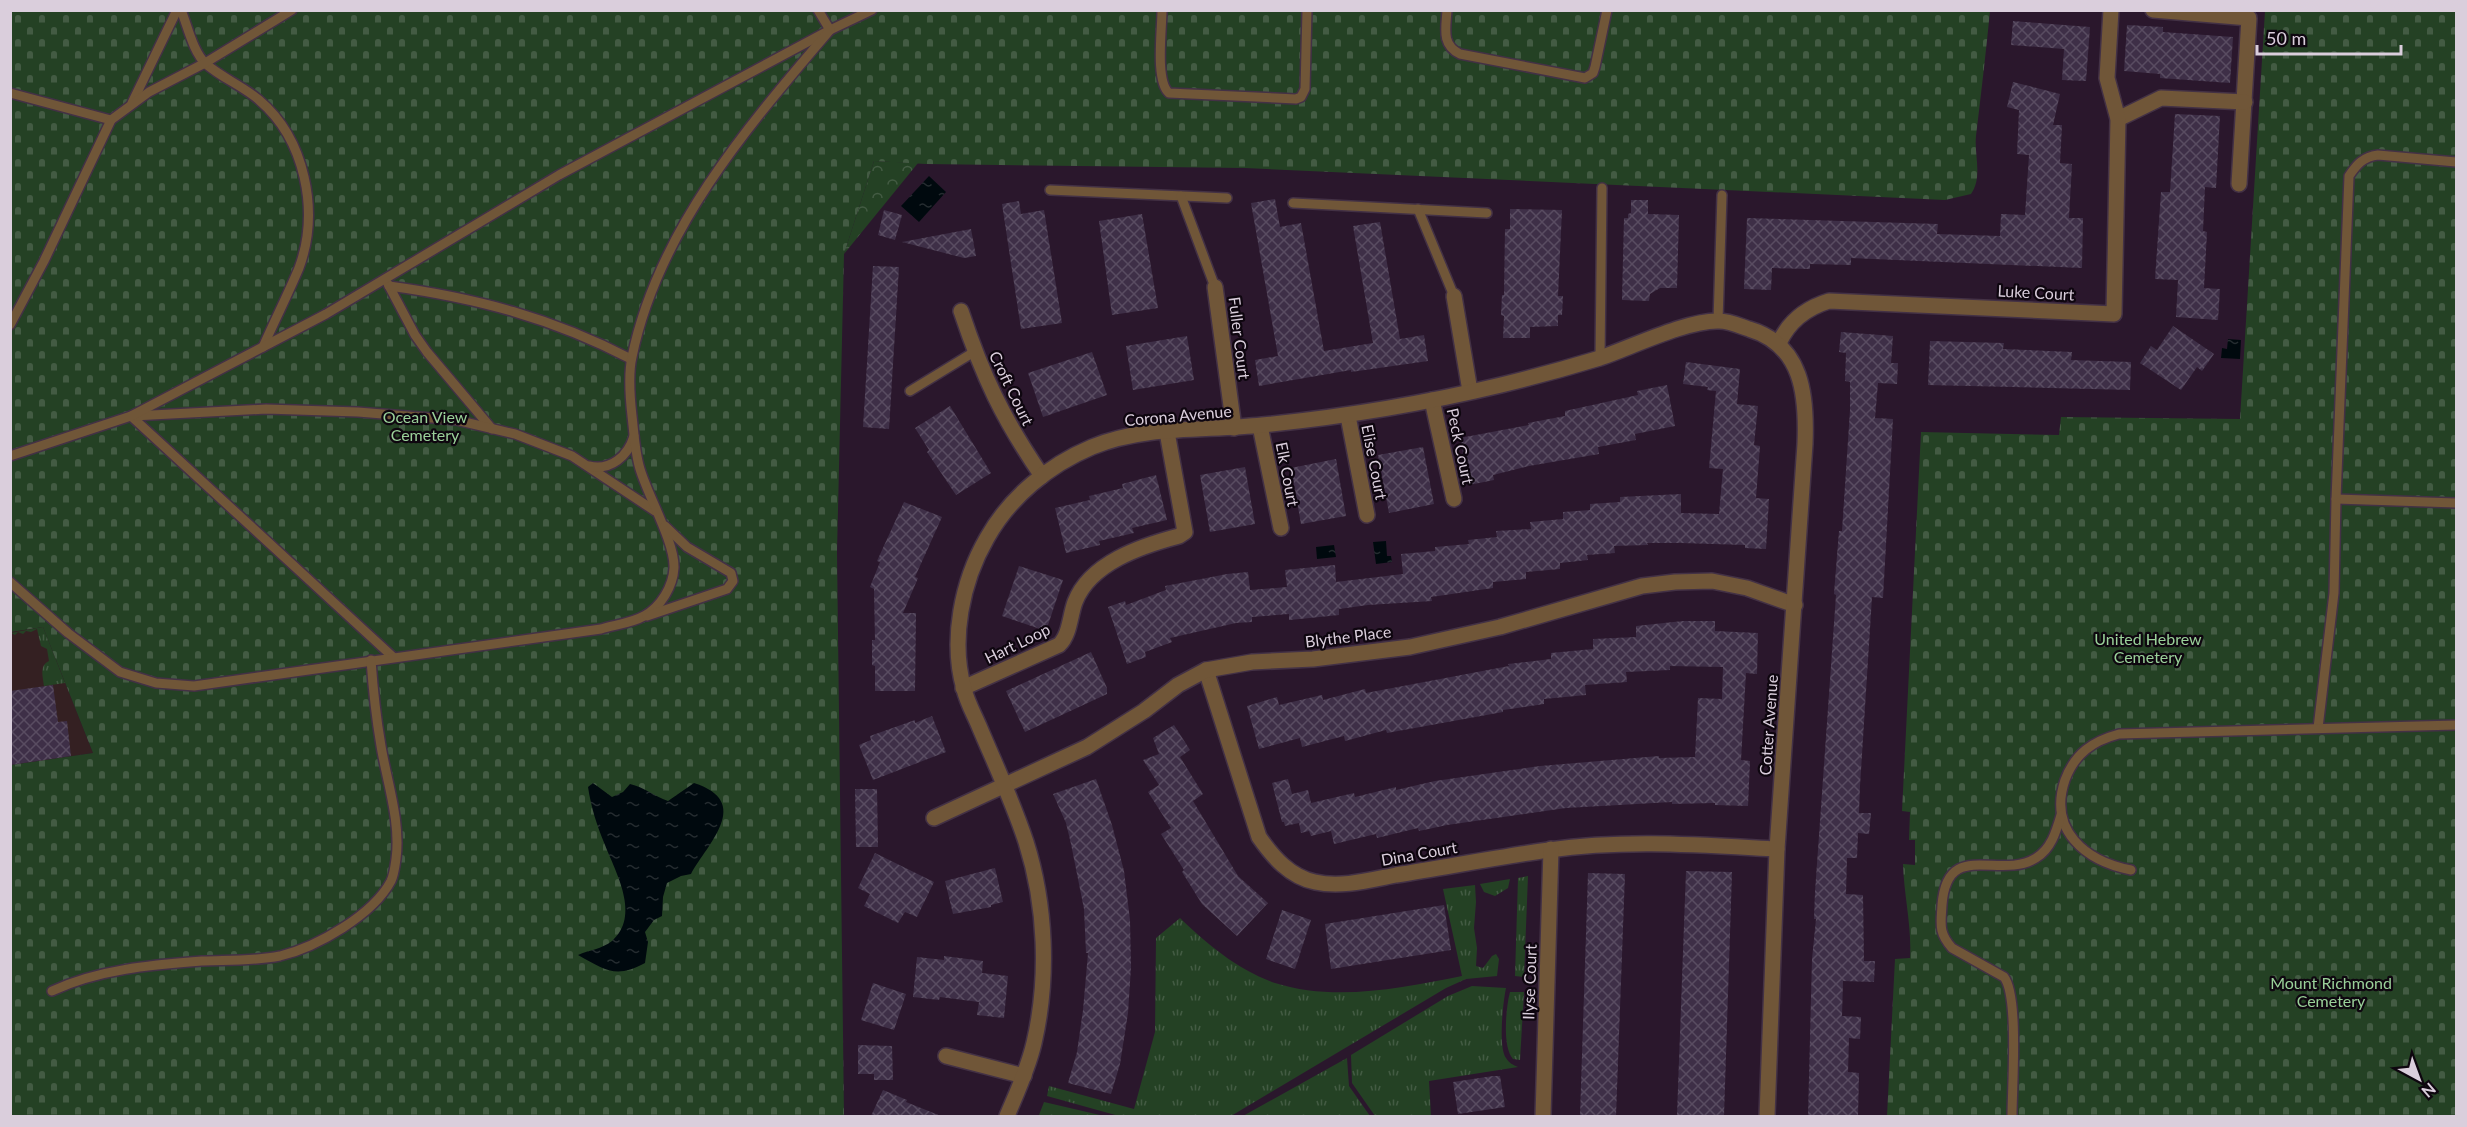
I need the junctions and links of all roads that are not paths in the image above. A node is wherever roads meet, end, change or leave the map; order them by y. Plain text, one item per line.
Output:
1 (179, 10) edge
2 (292, 10) edge
3 (818, 10) edge
4 (872, 10) edge
5 (1162, 10) edge
6 (1307, 10) edge
7 (1447, 10) edge
8 (1606, 10) edge
9 (2111, 10) edge
10 (2153, 10) edge
11 (830, 30) junction
12 (206, 63) junction
13 (10, 93) edge
14 (2245, 102) junction
15 (131, 105) junction
16 (2118, 119) junction
17 (111, 120) junction
18 (2457, 162) edge
19 (2239, 184) dead end
20 (1602, 188) dead end
21 (1050, 190) dead end
22 (1722, 195) dead end
23 (1181, 196) junction
24 (1227, 198) dead end
25 (1293, 202) dead end
26 (1418, 209) junction
27 (1486, 213) dead end
28 (387, 282) junction
29 (1215, 287) joint
30 (1454, 296) joint
31 (961, 312) dead end
32 (1718, 321) junction
33 (10, 325) edge
34 (1779, 343) junction
35 (262, 347) junction
36 (974, 352) junction
37 (1600, 358) junction
38 (631, 359) junction
39 (910, 391) dead end
40 (1470, 391) junction
41 (1432, 400) junction
42 (131, 416) junction
43 (1348, 416) junction
44 (1260, 426) junction
45 (1234, 428) junction
46 (492, 429) junction
47 (1167, 432) junction
48 (635, 433) junction
49 (10, 456) edge
50 (588, 466) junction
51 (1042, 476) junction
52 (1454, 499) dead end
53 (2336, 499) junction
54 (2457, 503) edge
55 (1367, 515) dead end
56 (657, 516) junction
57 (1281, 528) dead end
58 (10, 582) edge
59 (1795, 605) junction
60 (644, 616) junction
61 (393, 657) junction
62 (371, 660) junction
63 (1206, 670) junction
64 (963, 688) junction
65 (2457, 725) edge
66 (2318, 728) junction
67 (1004, 786) junction
68 (2061, 815) junction
69 (933, 818) dead end
70 (1551, 849) junction
71 (1777, 849) junction
72 (2131, 870) dead end
73 (52, 991) dead end
74 (946, 1056) dead end
75 (1024, 1076) junction
76 (1007, 1116) edge
77 (1543, 1116) edge
78 (1767, 1116) edge
79 (2012, 1116) edge

1 - 12 lane
1 - 15 lane
2 - 12 lane
3 - 11 lane
4 - 11 lane
5 - 6 lane
7 - 8 lane
9 - 16 street
10 - 14 street
11 - 28 lane
11 - 38 lane
12 - 15 lane
12 - 35 lane
13 - 17 lane
14 - 16 street
14 - 19 street
15 - 17 lane
16 - 34 street, Luke Court
17 - 33 lane
18 - 53 lane
20 - 37 lane
21 - 23 lane
22 - 32 lane
23 - 24 lane
23 - 29 lane
25 - 26 lane
26 - 27 lane
26 - 30 lane
28 - 35 lane
28 - 38 lane
28 - 46 lane
29 - 45 street, Fuller Court
30 - 40 street
31 - 36 street, Croft Court
32 - 34 street, Corona Avenue
32 - 37 street, Corona Avenue
34 - 59 street, Cotter Avenue
35 - 42 lane
36 - 39 lane
36 - 51 street, Croft Court
37 - 40 street, Corona Avenue
38 - 48 lane
40 - 41 street, Corona Avenue
41 - 43 street, Corona Avenue
41 - 52 street, Peck Court
42 - 46 lane
42 - 49 lane
42 - 61 lane
43 - 44 street, Corona Avenue
43 - 55 street, Elise Court
44 - 45 street, Corona Avenue
44 - 57 street, Elk Court
45 - 47 street, Corona Avenue
46 - 50 lane
47 - 51 street, Corona Avenue
47 - 64 street, Hart Loop
48 - 50 lane
48 - 56 lane
50 - 56 lane
51 - 64 street, Corona Avenue
53 - 54 lane
53 - 66 lane
56 - 60 lane
56 - 60 lane
58 - 62 lane
59 - 63 street, Blythe Place
59 - 71 street, Cotter Avenue
60 - 61 lane
61 - 62 lane
62 - 73 lane
63 - 67 street, Blythe Place
63 - 70 street, Dina Court
64 - 67 street, Corona Avenue
65 - 66 lane
66 - 68 lane
67 - 69 street, Blythe Place
67 - 75 street, Corona Avenue
68 - 72 lane
68 - 79 lane
70 - 71 street, Dina Court
70 - 77 street, Ilyse Court
71 - 78 street, Cotter Avenue
74 - 75 street
75 - 76 street, Corona Avenue

